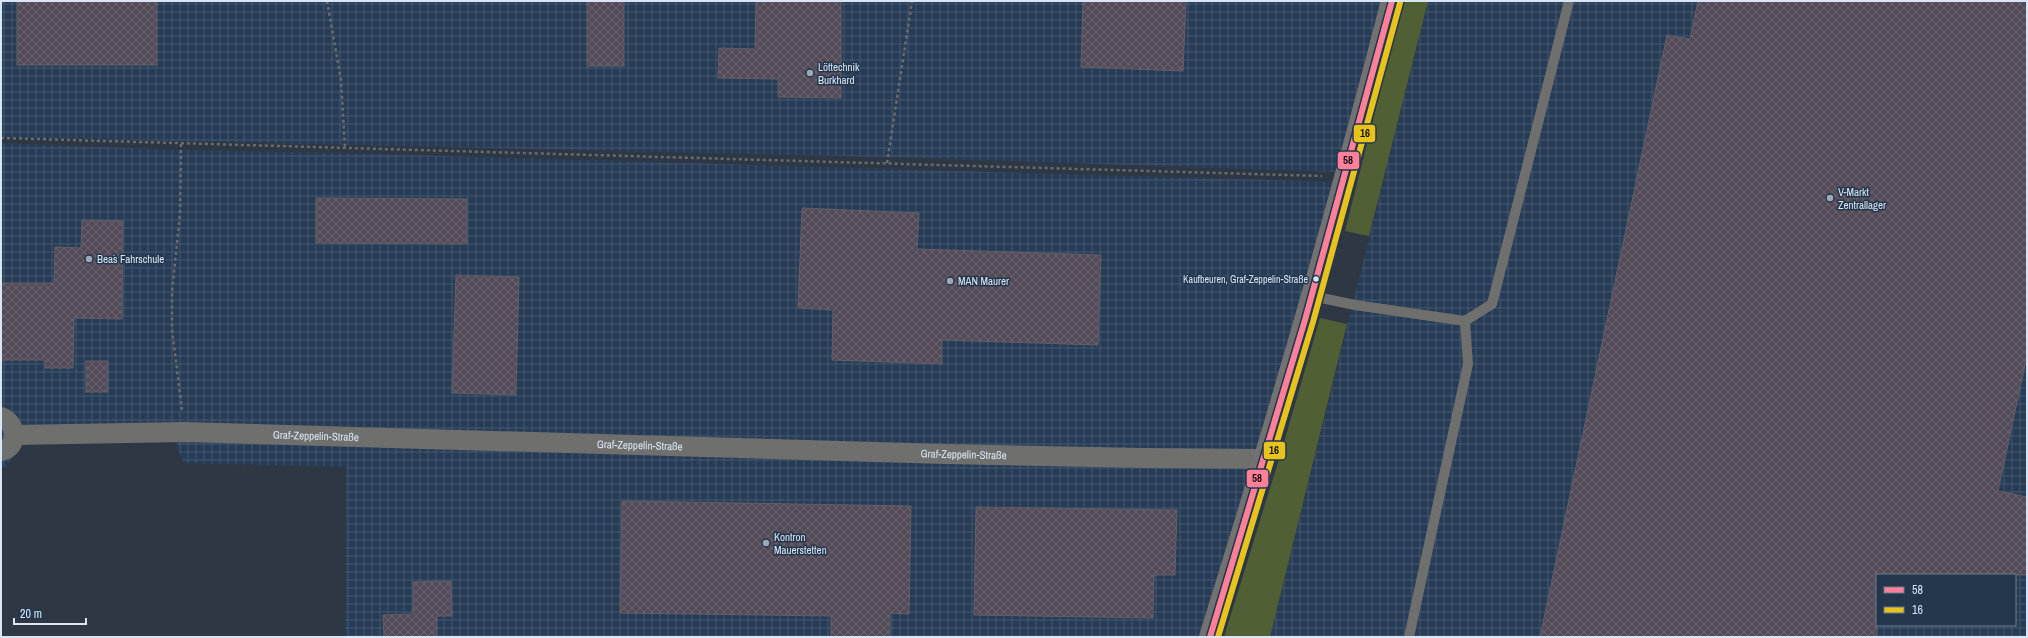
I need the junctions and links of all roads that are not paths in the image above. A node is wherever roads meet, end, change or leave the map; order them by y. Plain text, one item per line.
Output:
1 (1392, 1) edge
2 (1569, 1) edge
3 (1312, 296) junction
4 (1465, 321) junction
5 (1, 417) edge
6 (14, 435) junction
7 (1, 451) edge
8 (1266, 459) junction
9 (1210, 637) edge
10 (1409, 637) edge

1 - 3 street
2 - 4 lane
3 - 4 lane
3 - 8 street
4 - 10 lane
5 - 6 street
6 - 7 street
6 - 8 street, Graf-Zeppelin-Straße
8 - 9 street

